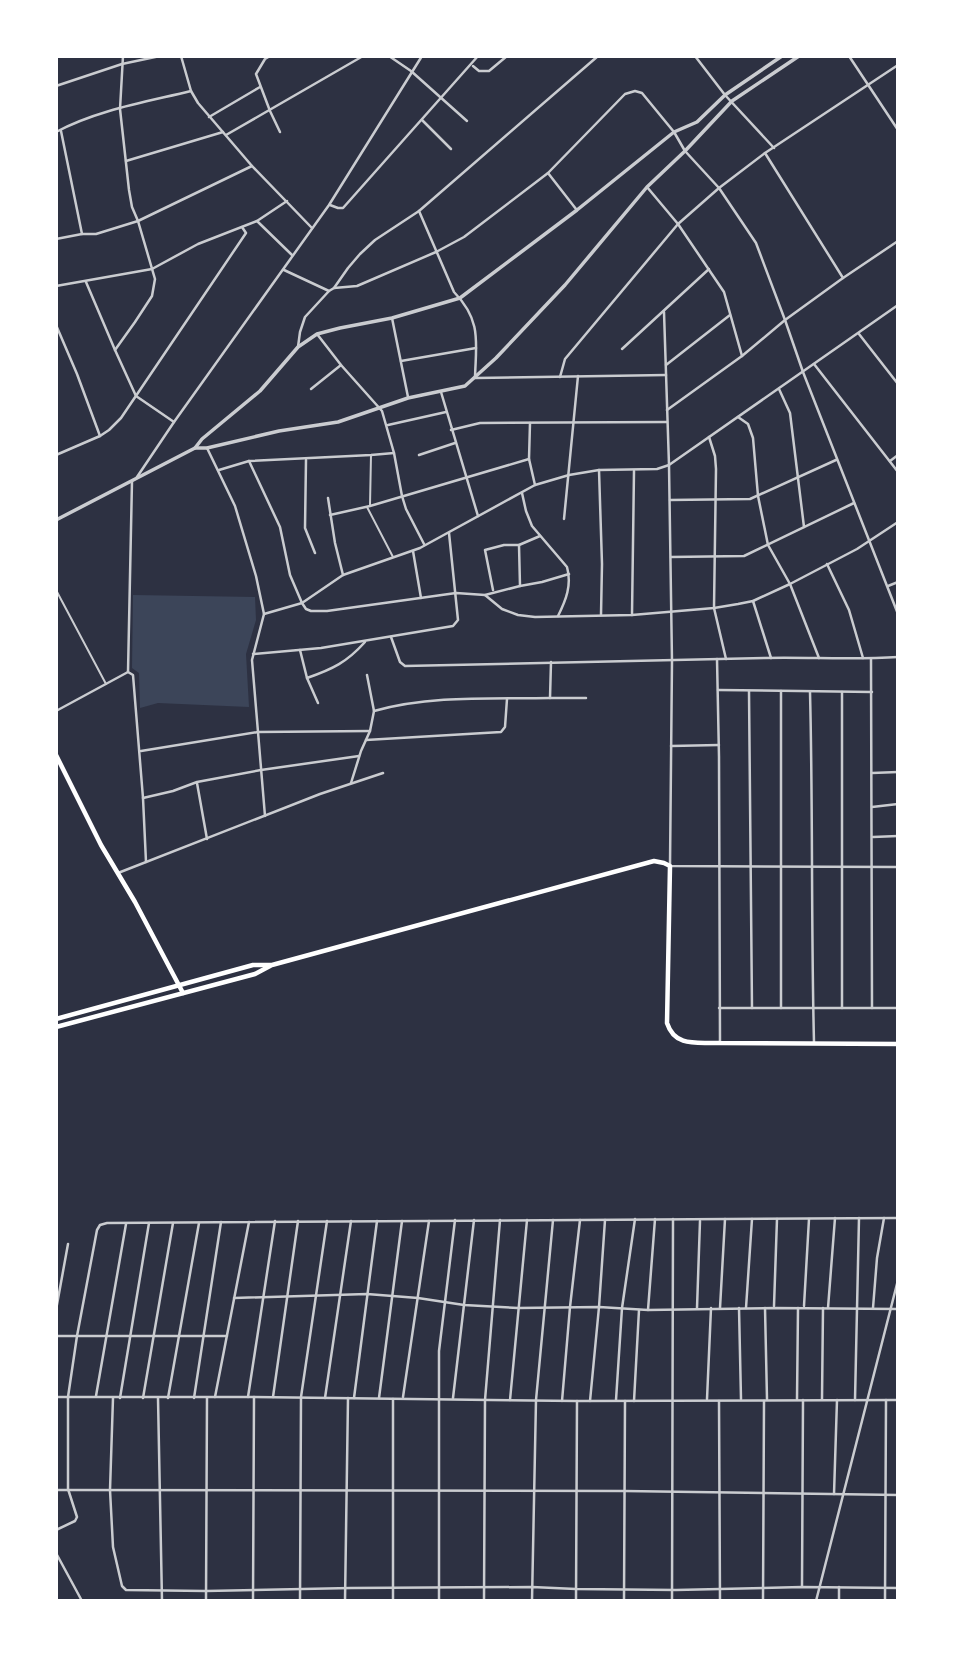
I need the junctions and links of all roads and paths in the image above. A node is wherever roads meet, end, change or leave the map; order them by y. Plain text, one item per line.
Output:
1 (123, 56) edge
2 (160, 56) edge
3 (181, 56) edge
4 (270, 56) edge
5 (363, 56) edge
6 (389, 56) edge
7 (422, 56) edge
8 (478, 56) edge
9 (507, 56) edge
10 (598, 56) edge
11 (695, 56) edge
12 (782, 56) edge
13 (799, 56) edge
14 (849, 56) edge
15 (265, 58) edge
16 (122, 64) junction
17 (472, 65) junction
18 (898, 65) edge
19 (411, 71) junction
20 (868, 84) junction
21 (56, 85) edge
22 (260, 87) junction
23 (191, 91) junction
24 (725, 94) junction
25 (442, 99) junction
26 (732, 101) junction
27 (120, 109) junction
28 (270, 111) junction
29 (209, 117) junction
30 (422, 120) junction
31 (467, 121) dead end
32 (61, 130) junction
33 (898, 130) edge
34 (56, 132) edge
35 (280, 132) dead end
36 (674, 132) junction
37 (225, 134) junction
38 (774, 148) junction
39 (451, 149) dead end
40 (685, 151) junction
41 (765, 153) junction
42 (125, 161) junction
43 (252, 166) junction
44 (548, 173) junction
45 (647, 187) junction
46 (719, 188) junction
47 (287, 201) junction
48 (329, 205) junction
49 (577, 210) junction
50 (419, 211) junction
51 (138, 221) junction
52 (257, 221) junction
53 (678, 224) junction
54 (242, 227) junction
55 (312, 228) junction
56 (82, 234) junction
57 (56, 239) edge
58 (898, 241) edge
59 (436, 252) junction
60 (292, 255) junction
61 (152, 269) junction
62 (709, 269) junction
63 (282, 270) junction
64 (843, 278) junction
65 (86, 282) junction
66 (56, 286) edge
67 (334, 288) junction
68 (329, 291) junction
69 (460, 298) junction
70 (898, 305) edge
71 (664, 312) junction
72 (730, 315) junction
73 (392, 318) junction
74 (785, 320) junction
75 (56, 325) edge
76 (317, 334) junction
77 (858, 334) junction
78 (298, 347) junction
79 (476, 348) junction
80 (622, 349) dead end
81 (115, 350) junction
82 (742, 356) junction
83 (401, 361) junction
84 (814, 364) junction
85 (341, 365) junction
86 (666, 365) junction
87 (803, 372) junction
88 (666, 375) junction
89 (578, 376) junction
90 (560, 377) junction
91 (475, 378) junction
92 (898, 384) edge
93 (311, 389) dead end
94 (779, 389) junction
95 (440, 392) junction
96 (136, 396) junction
97 (408, 398) junction
98 (378, 407) junction
99 (667, 410) junction
100 (446, 412) junction
101 (738, 417) junction
102 (173, 422) junction
103 (667, 422) junction
104 (530, 423) junction
105 (573, 423) junction
106 (387, 426) junction
107 (452, 430) junction
108 (100, 436) junction
109 (709, 437) junction
110 (456, 443) junction
111 (194, 448) junction
112 (207, 448) junction
113 (394, 453) junction
114 (56, 455) edge
115 (419, 455) dead end
116 (898, 455) edge
117 (371, 456) junction
118 (306, 459) junction
119 (529, 459) junction
120 (837, 459) junction
121 (249, 461) junction
122 (890, 461) junction
123 (669, 465) junction
124 (219, 470) junction
125 (599, 470) junction
126 (634, 470) junction
127 (898, 472) edge
128 (569, 475) junction
129 (798, 476) junction
130 (137, 477) junction
131 (466, 477) junction
132 (132, 481) junction
133 (535, 485) junction
134 (522, 493) junction
135 (402, 496) junction
136 (758, 496) junction
137 (328, 498) dead end
138 (670, 500) junction
139 (716, 501) junction
140 (854, 503) junction
141 (369, 506) junction
142 (330, 515) junction
143 (478, 517) junction
144 (56, 519) edge
145 (564, 519) dead end
146 (898, 522) edge
147 (804, 527) junction
148 (449, 533) junction
149 (540, 536) junction
150 (869, 541) junction
151 (425, 545) junction
152 (519, 545) junction
153 (768, 545) junction
154 (414, 551) junction
155 (315, 553) dead end
156 (715, 556) junction
157 (671, 557) junction
158 (393, 558) junction
159 (827, 564) junction
160 (569, 574) junction
161 (343, 575) junction
162 (898, 582) edge
163 (790, 584) junction
164 (520, 586) junction
165 (887, 586) junction
166 (56, 590) edge
167 (494, 592) junction
168 (456, 593) junction
169 (485, 595) junction
170 (421, 598) junction
171 (753, 601) junction
172 (302, 603) junction
173 (714, 608) junction
174 (671, 612) junction
175 (264, 614) junction
176 (898, 614) edge
177 (601, 615) junction
178 (632, 615) junction
179 (558, 617) junction
180 (391, 637) junction
181 (366, 641) junction
182 (300, 650) junction
183 (253, 654) junction
184 (898, 656) edge
185 (771, 658) junction
186 (819, 658) junction
187 (863, 658) junction
188 (717, 659) junction
189 (726, 659) junction
190 (871, 659) junction
191 (672, 661) junction
192 (551, 662) junction
193 (128, 672) junction
194 (367, 675) dead end
195 (307, 678) junction
196 (107, 685) junction
197 (718, 690) junction
198 (749, 691) junction
199 (781, 691) junction
200 (810, 692) junction
201 (842, 692) junction
202 (872, 692) junction
203 (550, 698) junction
204 (586, 698) dead end
205 (508, 699) junction
206 (318, 703) dead end
207 (56, 711) edge
208 (374, 711) junction
209 (370, 731) junction
210 (258, 733) junction
211 (366, 740) junction
212 (719, 745) junction
213 (671, 746) junction
214 (139, 752) junction
215 (56, 755) edge
216 (359, 756) junction
217 (261, 770) junction
218 (898, 772) edge
219 (383, 773) dead end
220 (872, 773) junction
221 (197, 782) junction
222 (351, 783) junction
223 (143, 798) junction
224 (898, 804) edge
225 (872, 807) junction
226 (265, 816) junction
227 (898, 836) edge
228 (872, 837) junction
229 (207, 839) junction
230 (146, 862) junction
231 (670, 866) junction
232 (719, 867) junction
233 (750, 867) junction
234 (781, 867) junction
235 (812, 867) junction
236 (842, 867) junction
237 (872, 867) junction
238 (898, 867) edge
239 (118, 873) junction
240 (272, 965) junction
241 (180, 986) junction
242 (184, 993) junction
243 (719, 1008) junction
244 (752, 1008) junction
245 (781, 1008) junction
246 (813, 1008) junction
247 (842, 1008) junction
248 (872, 1008) junction
249 (898, 1008) edge
250 (56, 1019) edge
251 (56, 1027) edge
252 (720, 1043) junction
253 (814, 1044) junction
254 (898, 1044) edge
255 (835, 1218) junction
256 (859, 1218) junction
257 (884, 1218) junction
258 (898, 1218) edge
259 (635, 1219) junction
260 (655, 1219) junction
261 (673, 1219) junction
262 (700, 1219) junction
263 (725, 1219) junction
264 (752, 1219) junction
265 (777, 1219) junction
266 (809, 1219) junction
267 (429, 1220) junction
268 (455, 1220) junction
269 (474, 1220) junction
270 (500, 1220) junction
271 (527, 1220) junction
272 (553, 1220) junction
273 (580, 1220) junction
274 (605, 1220) junction
275 (275, 1221) junction
276 (298, 1221) junction
277 (327, 1221) junction
278 (351, 1221) junction
279 (377, 1221) junction
280 (402, 1221) junction
281 (221, 1222) junction
282 (249, 1222) junction
283 (149, 1223) junction
284 (173, 1223) junction
285 (199, 1223) junction
286 (126, 1224) junction
287 (68, 1244) dead end
288 (898, 1280) edge
289 (368, 1294) junction
290 (340, 1295) junction
291 (317, 1296) junction
292 (392, 1296) junction
293 (263, 1297) junction
294 (287, 1297) junction
295 (234, 1298) junction
296 (418, 1298) junction
297 (445, 1302) junction
298 (464, 1305) junction
299 (493, 1307) junction
300 (546, 1307) junction
301 (570, 1307) junction
302 (599, 1307) junction
303 (518, 1308) junction
304 (622, 1308) junction
305 (697, 1308) junction
306 (711, 1308) junction
307 (720, 1308) junction
308 (739, 1308) junction
309 (746, 1308) junction
310 (765, 1308) junction
311 (774, 1308) junction
312 (798, 1308) junction
313 (804, 1308) junction
314 (823, 1308) junction
315 (828, 1308) junction
316 (857, 1308) junction
317 (639, 1309) junction
318 (673, 1309) junction
319 (873, 1309) junction
320 (890, 1309) junction
321 (898, 1309) edge
322 (648, 1310) junction
323 (56, 1311) edge
324 (179, 1335) junction
325 (204, 1335) junction
326 (56, 1336) edge
327 (77, 1336) junction
328 (106, 1336) junction
329 (131, 1336) junction
330 (154, 1336) junction
331 (227, 1336) junction
332 (56, 1397) edge
333 (68, 1397) junction
334 (248, 1397) junction
335 (254, 1397) junction
336 (273, 1397) junction
337 (301, 1397) junction
338 (96, 1398) junction
339 (113, 1398) junction
340 (120, 1398) junction
341 (143, 1398) junction
342 (158, 1398) junction
343 (168, 1398) junction
344 (194, 1398) junction
345 (206, 1398) junction
346 (215, 1398) junction
347 (326, 1398) junction
348 (348, 1398) junction
349 (354, 1398) junction
350 (379, 1398) junction
351 (393, 1399) junction
352 (403, 1399) junction
353 (439, 1399) junction
354 (453, 1399) junction
355 (485, 1400) junction
356 (510, 1400) junction
357 (536, 1400) junction
358 (797, 1400) junction
359 (803, 1400) junction
360 (821, 1400) junction
361 (837, 1400) junction
362 (855, 1400) junction
363 (867, 1400) junction
364 (886, 1400) junction
365 (898, 1400) edge
366 (562, 1401) junction
367 (577, 1401) junction
368 (590, 1401) junction
369 (616, 1401) junction
370 (625, 1401) junction
371 (634, 1401) junction
372 (673, 1401) junction
373 (706, 1401) junction
374 (719, 1401) junction
375 (741, 1401) junction
376 (765, 1401) junction
377 (68, 1489) junction
378 (110, 1489) junction
379 (56, 1490) edge
380 (205, 1491) junction
381 (346, 1491) junction
382 (393, 1491) junction
383 (439, 1491) junction
384 (485, 1491) junction
385 (533, 1491) junction
386 (576, 1491) junction
387 (625, 1491) junction
388 (160, 1492) junction
389 (253, 1492) junction
390 (300, 1492) junction
391 (672, 1492) junction
392 (719, 1492) junction
393 (763, 1493) junction
394 (803, 1493) junction
395 (843, 1493) junction
396 (834, 1494) junction
397 (886, 1495) junction
398 (898, 1495) edge
399 (56, 1530) edge
400 (56, 1553) edge
401 (532, 1587) junction
402 (802, 1587) junction
403 (819, 1587) junction
404 (839, 1587) junction
405 (393, 1588) junction
406 (439, 1588) junction
407 (485, 1588) junction
408 (763, 1588) junction
409 (885, 1588) junction
410 (898, 1588) edge
411 (345, 1589) junction
412 (576, 1589) junction
413 (624, 1589) junction
414 (672, 1589) junction
415 (720, 1589) junction
416 (300, 1590) junction
417 (162, 1591) junction
418 (206, 1591) junction
419 (253, 1591) junction
420 (82, 1601) edge
421 (162, 1601) edge
422 (206, 1601) edge
423 (253, 1601) edge
424 (300, 1601) edge
425 (345, 1601) edge
426 (393, 1601) edge
427 (439, 1601) edge
428 (484, 1601) edge
429 (532, 1601) edge
430 (576, 1601) edge
431 (624, 1601) edge
432 (672, 1601) edge
433 (720, 1601) edge
434 (763, 1601) edge
435 (816, 1601) edge
436 (839, 1601) edge
437 (885, 1601) edge

1 - 16 street
2 - 16 street
3 - 23 street
4 - 15 street
5 - 28 street
6 - 19 street
7 - 19 street
8 - 17 street
9 - 17 street
10 - 50 street
11 - 24 street
12 - 24 street
13 - 26 street
14 - 20 street
15 - 22 street
16 - 21 street
16 - 27 street
17 - 25 street
18 - 20 street
19 - 25 street
19 - 48 street
20 - 33 street
20 - 38 street
22 - 28 street
22 - 29 street
23 - 27 street
23 - 29 street
24 - 26 street
24 - 36 street
25 - 30 street
25 - 31 street
26 - 38 street
26 - 40 street
27 - 32 street
27 - 42 street
28 - 35 street
28 - 37 street
29 - 37 street
30 - 39 street
30 - 48 street
32 - 34 street
32 - 56 street
36 - 40 street
36 - 44 street
36 - 49 street
37 - 42 street
37 - 43 street
38 - 41 street
40 - 45 street
40 - 46 street
41 - 46 street
41 - 64 street
42 - 51 street
43 - 47 street
43 - 51 street
44 - 49 street
44 - 59 street
45 - 53 street
45 - 91 street
46 - 53 street
46 - 74 street
47 - 52 street
47 - 55 street
48 - 55 street
49 - 69 street
50 - 59 street
50 - 67 street
51 - 56 street
51 - 61 street
52 - 54 street
52 - 60 street
53 - 62 street
53 - 90 street
54 - 61 street
54 - 96 street
55 - 60 street
56 - 57 street
58 - 64 street
59 - 67 street
59 - 69 street
60 - 63 street
61 - 65 street
61 - 81 street
62 - 71 street
62 - 72 street
63 - 68 street
63 - 102 street
64 - 74 street
65 - 66 street
65 - 81 street
67 - 68 street
68 - 78 street
69 - 73 street
69 - 79 street
70 - 77 street
71 - 80 street
71 - 86 street
72 - 82 street
72 - 86 street
73 - 76 street
73 - 83 street
74 - 82 street
74 - 87 street
75 - 108 street
76 - 78 street
76 - 85 street
77 - 84 street
77 - 92 street
78 - 111 street
79 - 83 street
79 - 91 street
81 - 96 street
82 - 99 street
83 - 97 street
84 - 87 street
84 - 122 street
85 - 93 street
85 - 98 street
86 - 88 street
87 - 94 street
87 - 120 street
88 - 89 street
88 - 99 street
89 - 90 street
89 - 105 street
90 - 91 street
91 - 95 street
94 - 101 street
94 - 129 street
95 - 97 street
95 - 100 street
96 - 102 street
96 - 108 street
97 - 98 street
98 - 106 street
98 - 112 street
99 - 103 street
100 - 106 street
100 - 107 street
101 - 109 street
101 - 136 street
102 - 130 street
103 - 105 street
103 - 123 street
104 - 105 street
104 - 107 street
104 - 119 street
105 - 128 street
106 - 113 street
107 - 110 street
108 - 114 street
109 - 123 street
109 - 139 street
110 - 115 street
110 - 131 street
111 - 112 street
111 - 130 street
112 - 124 street
113 - 117 street
113 - 135 street
116 - 122 street
117 - 118 street
117 - 141 lane
118 - 121 street
118 - 155 street
119 - 131 street
119 - 133 street
120 - 129 street
120 - 140 street
121 - 124 street
121 - 172 street
122 - 127 street
123 - 126 street
123 - 138 street
124 - 175 street
125 - 126 street
125 - 128 street
125 - 177 street
126 - 178 street
128 - 133 street
128 - 145 street
129 - 136 street
129 - 147 street
130 - 132 street
131 - 135 street
131 - 143 street
132 - 144 street
132 - 193 street
133 - 134 street
134 - 143 street
134 - 149 street
135 - 141 street
135 - 151 street
136 - 139 street
136 - 153 street
137 - 142 street
138 - 139 street
138 - 157 street
139 - 156 street
140 - 147 street
140 - 150 street
141 - 142 street
141 - 158 lane
142 - 161 street
143 - 148 street
146 - 150 street
147 - 153 street
148 - 151 street
148 - 168 street
149 - 152 street
149 - 160 street
150 - 159 street
150 - 165 street
151 - 154 street
152 - 164 street
152 - 167 street
153 - 156 street
153 - 163 street
154 - 158 street
154 - 170 street
156 - 157 street
156 - 173 street
157 - 174 street
158 - 161 street
159 - 163 street
159 - 187 street
160 - 164 street
160 - 179 street
161 - 172 street
162 - 165 street
163 - 171 street
163 - 186 street
164 - 167 street
165 - 176 street
166 - 196 lane
167 - 169 street
168 - 169 street
168 - 170 street
168 - 180 street
169 - 179 street
170 - 172 street
171 - 173 street
171 - 185 street
172 - 175 street
173 - 174 street
173 - 189 street
174 - 178 street
174 - 191 street
175 - 183 street
177 - 178 street
177 - 179 street
180 - 181 street
180 - 192 street
181 - 182 street
181 - 195 street
182 - 183 street
182 - 195 street
183 - 210 street
184 - 190 street
185 - 186 street
185 - 189 street
186 - 187 street
187 - 190 street
188 - 189 street
188 - 191 street
188 - 197 street
190 - 202 street
191 - 192 street
191 - 213 street
192 - 203 street
193 - 196 street
193 - 214 street
194 - 208 street
195 - 206 street
196 - 207 street
197 - 198 street
197 - 212 street
198 - 199 street
198 - 233 street
199 - 200 street
199 - 234 street
200 - 201 street
200 - 235 street
201 - 202 street
201 - 236 street
202 - 220 street
203 - 204 street
203 - 205 street
205 - 208 street
205 - 211 street
208 - 209 street
209 - 210 street
209 - 211 street
210 - 214 street
210 - 217 street
211 - 216 street
212 - 213 street
212 - 232 street
213 - 231 street
214 - 223 street
215 - 239 main road
216 - 217 street
216 - 222 street
217 - 221 street
217 - 226 street
218 - 220 street
219 - 222 street
220 - 225 street
221 - 223 street
221 - 229 street
222 - 226 street
223 - 230 street
224 - 225 street
225 - 228 street
226 - 229 street
227 - 228 street
228 - 237 street
229 - 230 street
230 - 239 street
231 - 232 street
231 - 240 main road
231 - 252 main road
232 - 233 street
232 - 243 street
233 - 234 street
233 - 244 street
234 - 235 street
234 - 245 street
235 - 236 street
235 - 246 street
236 - 237 street
236 - 247 street
237 - 238 street
237 - 248 street
239 - 241 main road
240 - 241 main road
240 - 242 main road
241 - 242 main road
241 - 250 main road
242 - 251 main road
243 - 244 street
243 - 252 street
244 - 245 street
245 - 246 street
246 - 247 street
246 - 253 street
247 - 248 street
248 - 249 street
252 - 253 main road
253 - 254 main road
255 - 256 street
255 - 266 street
255 - 315 street
256 - 257 street
256 - 316 street
257 - 258 street
257 - 319 street
259 - 260 street
259 - 274 street
259 - 304 street
260 - 261 street
260 - 322 street
261 - 262 street
261 - 318 street
262 - 263 street
262 - 305 street
263 - 264 street
263 - 307 street
264 - 265 street
264 - 309 street
265 - 266 street
265 - 311 street
266 - 313 street
267 - 268 street
267 - 280 street
267 - 296 street
268 - 269 street
268 - 297 street
269 - 270 street
269 - 298 street
270 - 271 street
270 - 299 street
271 - 272 street
271 - 303 street
272 - 273 street
272 - 300 street
273 - 274 street
273 - 301 street
274 - 302 street
275 - 276 street
275 - 282 street
275 - 293 street
276 - 277 street
276 - 294 street
277 - 278 street
277 - 291 street
278 - 279 street
278 - 290 street
279 - 280 street
279 - 289 street
280 - 292 street
281 - 282 street
281 - 285 street
281 - 325 street
282 - 295 street
283 - 284 street
283 - 286 street
283 - 329 street
284 - 285 street
284 - 330 street
285 - 324 street
286 - 327 street
286 - 328 street
287 - 323 street
288 - 320 street
289 - 290 street
289 - 292 street
289 - 349 street
290 - 291 street
290 - 347 street
291 - 294 street
291 - 337 street
292 - 296 street
292 - 350 street
293 - 294 street
293 - 295 street
293 - 334 street
294 - 336 street
295 - 331 street
296 - 297 street
296 - 352 street
297 - 298 street
297 - 353 street
298 - 299 street
298 - 354 street
299 - 303 street
299 - 355 street
300 - 301 street
300 - 303 street
300 - 357 street
301 - 302 street
301 - 366 street
302 - 304 street
302 - 368 street
303 - 356 street
304 - 317 street
304 - 369 street
305 - 306 street
305 - 318 street
306 - 307 street
306 - 373 street
307 - 308 street
308 - 309 street
308 - 375 street
309 - 310 street
310 - 311 street
310 - 376 street
311 - 312 street
312 - 313 street
312 - 358 street
313 - 314 street
314 - 315 street
314 - 360 street
315 - 316 street
316 - 319 street
316 - 362 street
317 - 322 street
317 - 371 street
318 - 322 street
318 - 372 street
319 - 320 street
320 - 321 street
320 - 363 street
324 - 325 street
324 - 330 street
324 - 343 street
325 - 331 street
325 - 344 street
326 - 327 street
327 - 328 street
327 - 333 street
328 - 329 street
328 - 338 street
329 - 330 street
329 - 340 street
330 - 341 street
331 - 346 street
332 - 333 street
333 - 338 street
333 - 377 street
334 - 335 street
334 - 346 street
335 - 336 street
335 - 389 street
336 - 337 street
337 - 347 street
337 - 390 street
338 - 339 street
339 - 340 street
339 - 378 street
340 - 341 street
341 - 342 street
342 - 343 street
342 - 388 street
343 - 344 street
344 - 345 street
345 - 346 street
345 - 380 street
347 - 348 street
348 - 349 street
348 - 381 street
349 - 350 street
350 - 351 street
351 - 352 street
351 - 382 street
352 - 353 street
353 - 354 street
353 - 383 street
354 - 355 street
355 - 356 street
355 - 384 street
356 - 357 street
357 - 366 street
357 - 385 street
358 - 359 street
358 - 376 street
359 - 360 street
359 - 394 street
360 - 361 street
361 - 362 street
361 - 396 street
362 - 363 street
363 - 364 street
363 - 395 street
364 - 365 street
364 - 397 street
366 - 367 street
367 - 368 street
367 - 386 street
368 - 369 street
369 - 370 street
370 - 371 street
370 - 387 street
371 - 372 street
372 - 373 street
372 - 391 street
373 - 374 street
374 - 375 street
374 - 392 street
375 - 376 street
376 - 393 street
377 - 378 street
377 - 379 street
377 - 399 street
378 - 388 street
378 - 417 street
380 - 388 street
380 - 389 street
380 - 418 street
381 - 382 street
381 - 390 street
381 - 411 street
382 - 383 street
382 - 405 street
383 - 384 street
383 - 406 street
384 - 385 street
384 - 407 street
385 - 386 street
385 - 401 street
386 - 387 street
386 - 412 street
387 - 391 street
387 - 413 street
388 - 417 street
389 - 390 street
389 - 419 street
390 - 416 street
391 - 392 street
391 - 414 street
392 - 393 street
392 - 415 street
393 - 394 street
393 - 408 street
394 - 396 street
394 - 402 street
395 - 396 street
395 - 397 street
395 - 403 street
397 - 398 street
397 - 409 street
400 - 420 street
401 - 407 street
401 - 412 street
401 - 429 street
402 - 403 street
402 - 408 street
403 - 404 street
403 - 435 street
404 - 409 street
404 - 436 street
405 - 406 street
405 - 411 street
405 - 426 street
406 - 407 street
406 - 427 street
407 - 428 street
408 - 415 street
408 - 434 street
409 - 410 street
409 - 437 street
411 - 416 street
411 - 425 street
412 - 413 street
412 - 430 street
413 - 414 street
413 - 431 street
414 - 415 street
414 - 432 street
415 - 433 street
416 - 419 street
416 - 424 street
417 - 418 street
417 - 421 street
418 - 419 street
418 - 422 street
419 - 423 street

